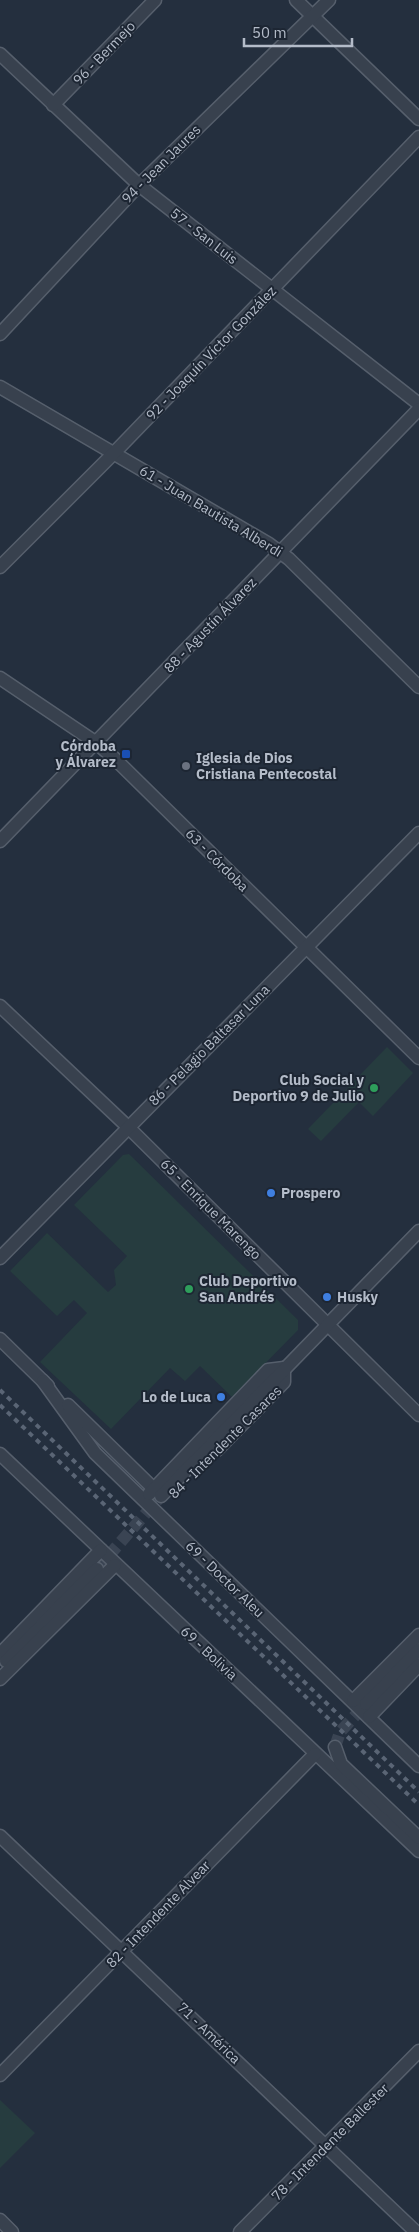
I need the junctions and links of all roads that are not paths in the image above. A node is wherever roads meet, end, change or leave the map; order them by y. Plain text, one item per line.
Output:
1 (155, 0) edge
2 (296, 0) edge
3 (329, 0) edge
4 (313, 16) junction
5 (0, 54) edge
6 (53, 105) junction
7 (419, 119) edge
8 (419, 136) edge
9 (139, 184) junction
10 (272, 289) junction
11 (0, 334) edge
12 (0, 387) edge
13 (419, 404) edge
14 (419, 409) edge
15 (114, 453) junction
16 (281, 553) junction
17 (0, 567) edge
18 (0, 678) edge
19 (419, 687) edge
20 (96, 742) junction
21 (419, 833) edge
22 (0, 841) edge
23 (305, 948) junction
24 (0, 1006) edge
25 (419, 1058) edge
26 (128, 1128) junction
27 (419, 1232) edge
28 (0, 1258) edge
29 (327, 1324) junction
30 (0, 1339) edge
31 (284, 1368) junction
32 (43, 1381) junction
33 (419, 1415) edge
34 (0, 1454) edge
35 (157, 1493) junction
36 (143, 1500) junction
37 (155, 1512) junction
38 (101, 1550) junction
39 (115, 1564) junction
40 (97, 1569) tunnel mouth
41 (419, 1635) edge
42 (419, 1650) edge
43 (0, 1654) edge
44 (419, 1664) edge
45 (0, 1667) edge
46 (0, 1679) edge
47 (360, 1703) junction
48 (369, 1717) junction
49 (335, 1747) dead end
50 (315, 1754) junction
51 (419, 1766) edge
52 (0, 1836) edge
53 (419, 1838) edge
54 (419, 1851) edge
55 (122, 1951) junction
56 (419, 2051) edge
57 (0, 2075) edge
58 (326, 2145) junction
59 (0, 2220) edge
60 (12, 2232) edge
61 (240, 2232) edge
62 (416, 2232) edge

1 - 6 street, 96 - Bermejo
2 - 4 street
3 - 4 street, 94 - Jean Jaures
4 - 7 street
4 - 9 street, 94 - Jean Jaures
5 - 6 street, 57 - San Luis
6 - 9 street, 57 - San Luis
8 - 10 street, 92 - Joaquín Víctor González
9 - 10 street, 57 - San Luis
9 - 11 street, 94 - Jean Jaures
10 - 13 street, 57 - San Luis
10 - 15 street, 92 - Joaquín Víctor González
12 - 15 street, 61 - Juan Bautista Alberdi
14 - 16 street, 88 - Agustín Álvarez
15 - 16 street, 61 - Juan Bautista Alberdi
15 - 17 street, 92 - Joaquín Víctor González
16 - 19 street, 61 - Juan Bautista Alberdi
16 - 20 street, 88 - Agustín Álvarez
18 - 20 street, 63 - Córdoba
20 - 22 street, 88 - Agustín Álvarez
20 - 23 street, 63 - Córdoba
21 - 23 street, 86 - Pelagio Baltasar Luna
23 - 25 street, 63 - Córdoba
23 - 26 street, 86 - Pelagio Baltasar Luna
24 - 26 street, 65 - Enrique Marengo
26 - 28 street, 86 - Pelagio Baltasar Luna
26 - 29 street, 65 - Enrique Marengo
27 - 29 street, 84 - Intendente Casares
29 - 31 street, 84 - Intendente Casares
29 - 33 street, 65 - Enrique Marengo
30 - 32 street, 69 - Doctor Aleu
31 - 35 street, 84 - Intendente Casares
31 - 37 street, 84 - Intendente Casares
32 - 35 street, 69 - Doctor Aleu
32 - 36 street, 69 - Doctor Aleu
34 - 38 street, 69 - Bolivia
35 - 36 street, 84 - Intendente Casares
36 - 37 street, 69 - Doctor Aleu
37 - 47 street, 69 - Doctor Aleu
38 - 39 street, 69 - Bolivia
38 - 43 street
39 - 46 street
39 - 50 street, 69 - Bolivia
40 - 45 street
41 - 47 street
42 - 47 street
44 - 48 street
47 - 48 street, 69 - Doctor Aleu
48 - 51 street, 69 - Doctor Aleu
49 - 53 street
50 - 54 street, 69 - Bolivia
50 - 55 street, 82 - Intendente Alvear
52 - 55 street, 71 - América
55 - 57 street, 82 - Intendente Alvear
55 - 58 street, 71 - América
56 - 58 street, 78 - Intendente Ballester
58 - 61 street, 78 - Intendente Ballester
58 - 62 street, 71 - América
59 - 60 street

